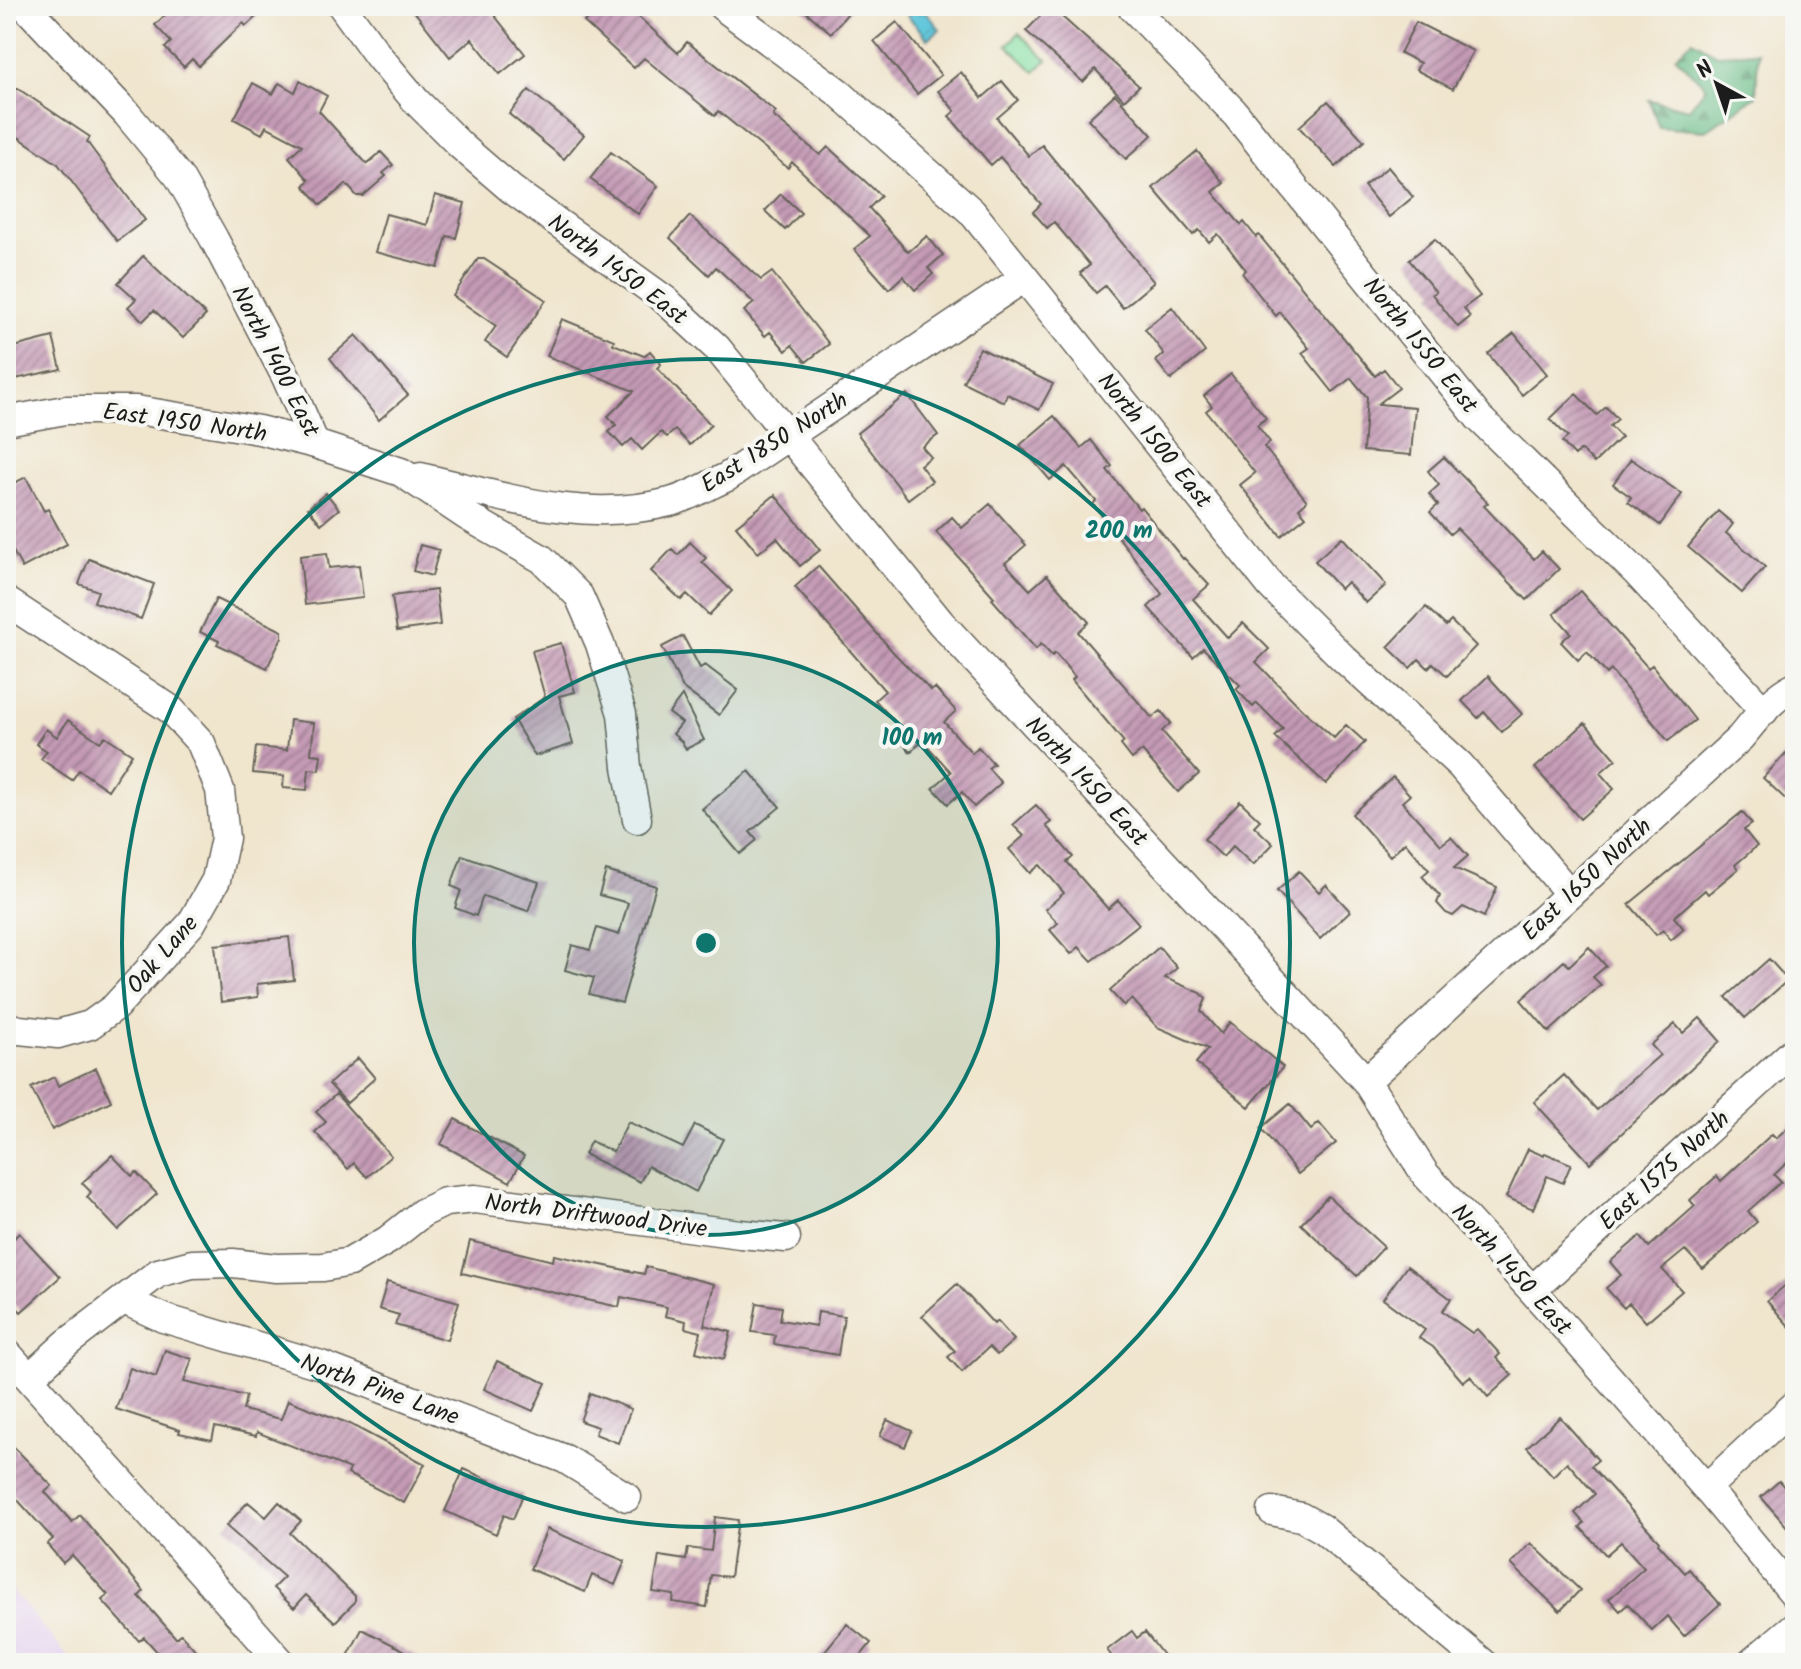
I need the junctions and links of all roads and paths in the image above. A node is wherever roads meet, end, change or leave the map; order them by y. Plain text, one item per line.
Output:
1 (25, 6) edge
2 (342, 6) edge
3 (722, 6) edge
4 (1131, 6) edge
5 (1024, 278) junction
6 (6, 421) edge
7 (789, 436) junction
8 (315, 444) junction
9 (401, 472) junction
10 (6, 601) edge
11 (1795, 686) edge
12 (1764, 711) junction
13 (637, 819) dead end
14 (1570, 894) junction
15 (6, 1026) edge
16 (1795, 1050) edge
17 (1366, 1081) junction
18 (786, 1238) dead end
19 (1532, 1290) junction
20 (124, 1300) junction
21 (6, 1352) edge
22 (30, 1377) junction
23 (1795, 1405) edge
24 (1706, 1488) junction
25 (627, 1497) dead end
26 (1272, 1511) dead end
27 (1795, 1595) edge
28 (1795, 1626) edge
29 (282, 1663) edge
30 (1483, 1663) edge
31 (1751, 1663) edge

1 - 8 street, North 1400 East
2 - 7 street, North 1450 East
3 - 5 street, North 1500 East
4 - 12 street, North 1550 East
5 - 7 street, East 1850 North
5 - 14 street, North 1500 East
6 - 8 street, East 1950 North
7 - 9 street, East 1850 North
7 - 17 street, North 1450 East
8 - 9 street, North 1400 East
9 - 13 street, North 1400 East
10 - 15 street, Oak Lane
11 - 12 street, East 1650 North
12 - 14 street, East 1650 North
14 - 17 street, East 1650 North
16 - 19 street, East 1575 North
17 - 19 street, North 1450 East
18 - 20 street, North Driftwood Drive
19 - 24 street, North 1450 East
20 - 22 street, North Driftwood Drive
20 - 25 street, North Pine Lane
21 - 22 street
22 - 29 street
23 - 24 street
24 - 27 street, North 1450 East
26 - 30 street
28 - 31 street

